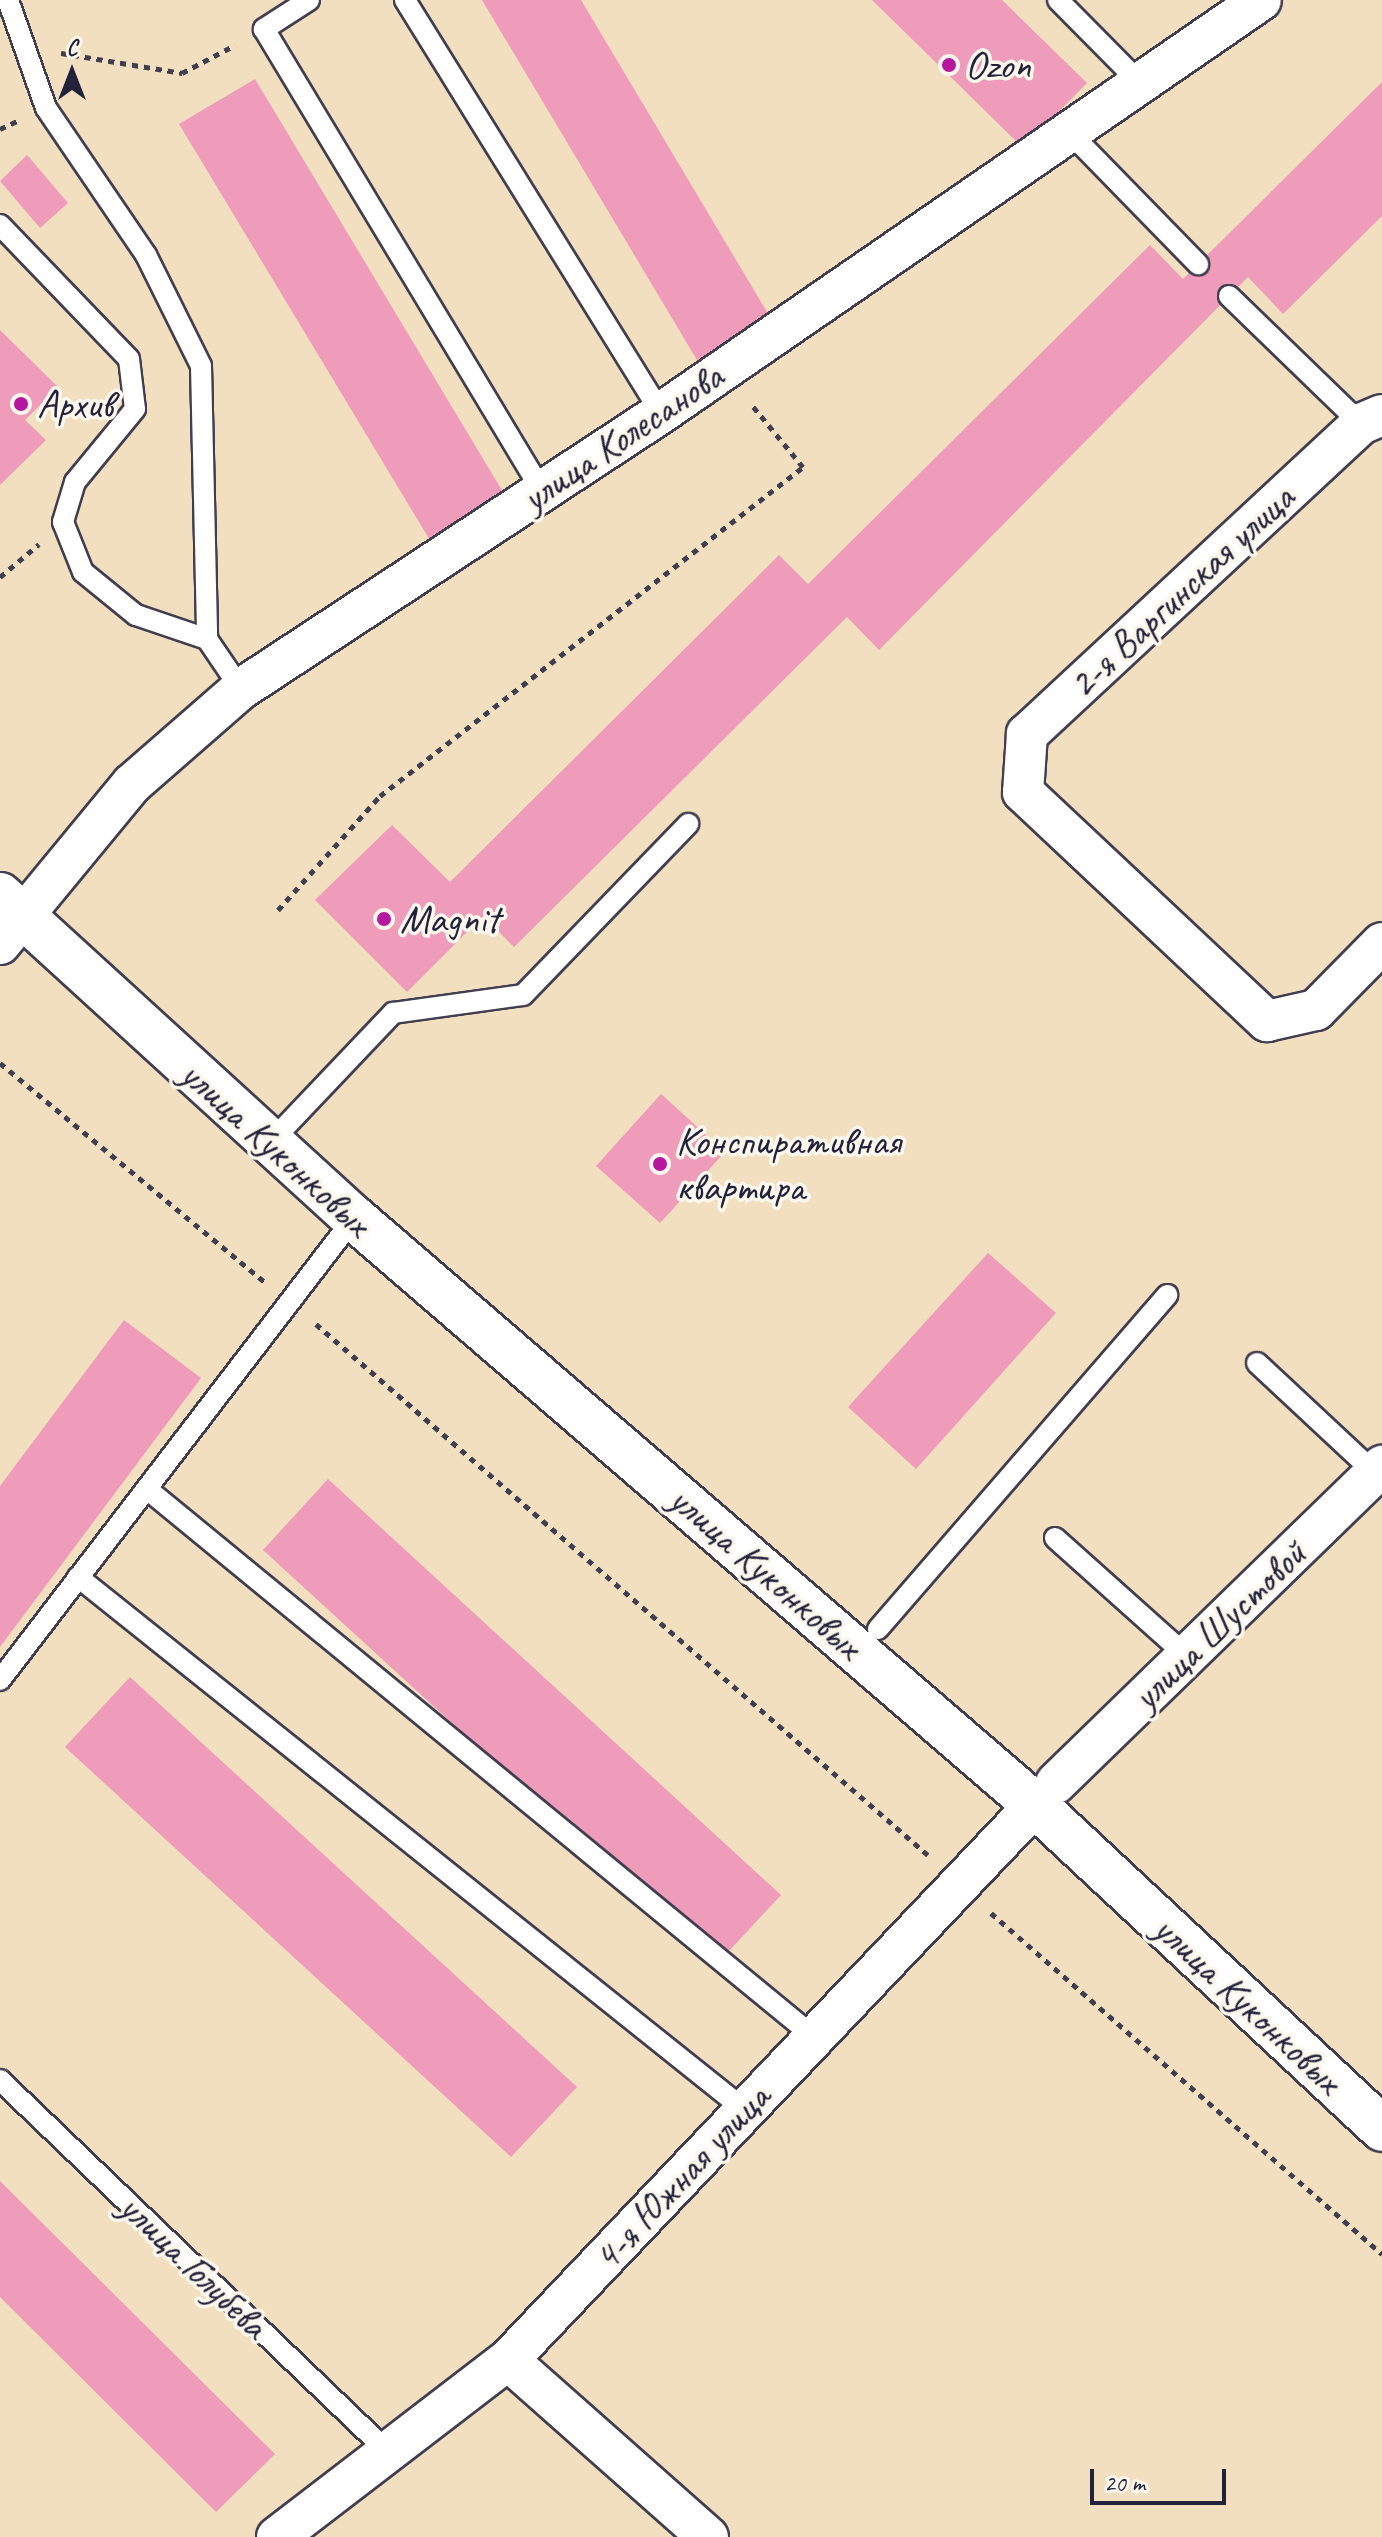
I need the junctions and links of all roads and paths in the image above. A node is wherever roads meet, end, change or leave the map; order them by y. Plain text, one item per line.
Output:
1 (8, 0) edge
2 (309, 0) edge
3 (405, 0) edge
4 (1058, 0) edge
5 (1261, 0) edge
6 (264, 29) junction
7 (25, 47) junction
8 (1140, 83) junction
9 (1069, 132) junction
10 (0, 225) edge
11 (1198, 264) dead end
12 (1229, 296) dead end
13 (724, 370) junction
14 (661, 413) junction
15 (1371, 420) edge
16 (542, 491) junction
17 (63, 522) junction
18 (0, 577) edge
19 (207, 639) junction
20 (241, 689) junction
21 (688, 824) dead end
22 (278, 910) dead end
23 (7, 919) edge
24 (1382, 943) edge
25 (140, 1026) junction
26 (0, 1063) edge
27 (281, 1131) junction
28 (354, 1218) junction
29 (1167, 1295) dead end
30 (288, 1301) junction
31 (1257, 1363) dead end
32 (1378, 1470) edge
33 (147, 1489) junction
34 (1055, 1538) dead end
35 (78, 1577) junction
36 (878, 1629) junction
37 (1187, 1656) junction
38 (0, 1680) edge
39 (1045, 1794) junction
40 (960, 1885) junction
41 (813, 2036) junction
42 (0, 2080) edge
43 (1382, 2088) edge
44 (745, 2110) junction
45 (1382, 2129) edge
46 (1382, 2254) edge
47 (508, 2360) junction
48 (388, 2452) junction
49 (277, 2537) edge
50 (708, 2537) edge

1 - 7 lane
2 - 6 lane
3 - 14 lane
4 - 8 lane
5 - 8 street, улица Колесанова
6 - 7 path
6 - 16 lane
7 - 19 lane
8 - 9 street, улица Колесанова
9 - 11 lane
9 - 13 street, улица Колесанова
10 - 17 lane
12 - 15 lane
13 - 14 street, улица Колесанова
13 - 22 path
14 - 16 street, улица Колесанова
15 - 24 street, 2-я Варгинская улица
16 - 20 street, улица Колесанова
17 - 18 path
17 - 19 lane
19 - 20 lane
20 - 23 street, улица Колесанова
21 - 27 lane
23 - 25 main road, улица Куконковых
25 - 27 main road, улица Куконковых
25 - 28 main road, улица Куконковых
26 - 30 path
27 - 36 main road, улица Куконковых
28 - 30 lane
28 - 39 main road, улица Куконковых
29 - 36 lane
30 - 33 lane
30 - 40 path
31 - 32 lane
32 - 37 street, улица Шустовой
33 - 35 lane
33 - 41 lane
34 - 37 lane
35 - 38 lane
35 - 44 lane
36 - 39 main road, улица Куконковых
37 - 39 street, улица Шустовой
39 - 40 street, 4-я Южная улица
39 - 43 main road, улица Куконковых
39 - 45 main road, улица Куконковых
40 - 41 street, 4-я Южная улица
40 - 46 path
41 - 44 street, 4-я Южная улица
42 - 48 lane, улица Голубева
44 - 47 street, 4-я Южная улица
47 - 48 street, 4-я Южная улица
47 - 50 street
48 - 49 street, 4-я Южная улица

